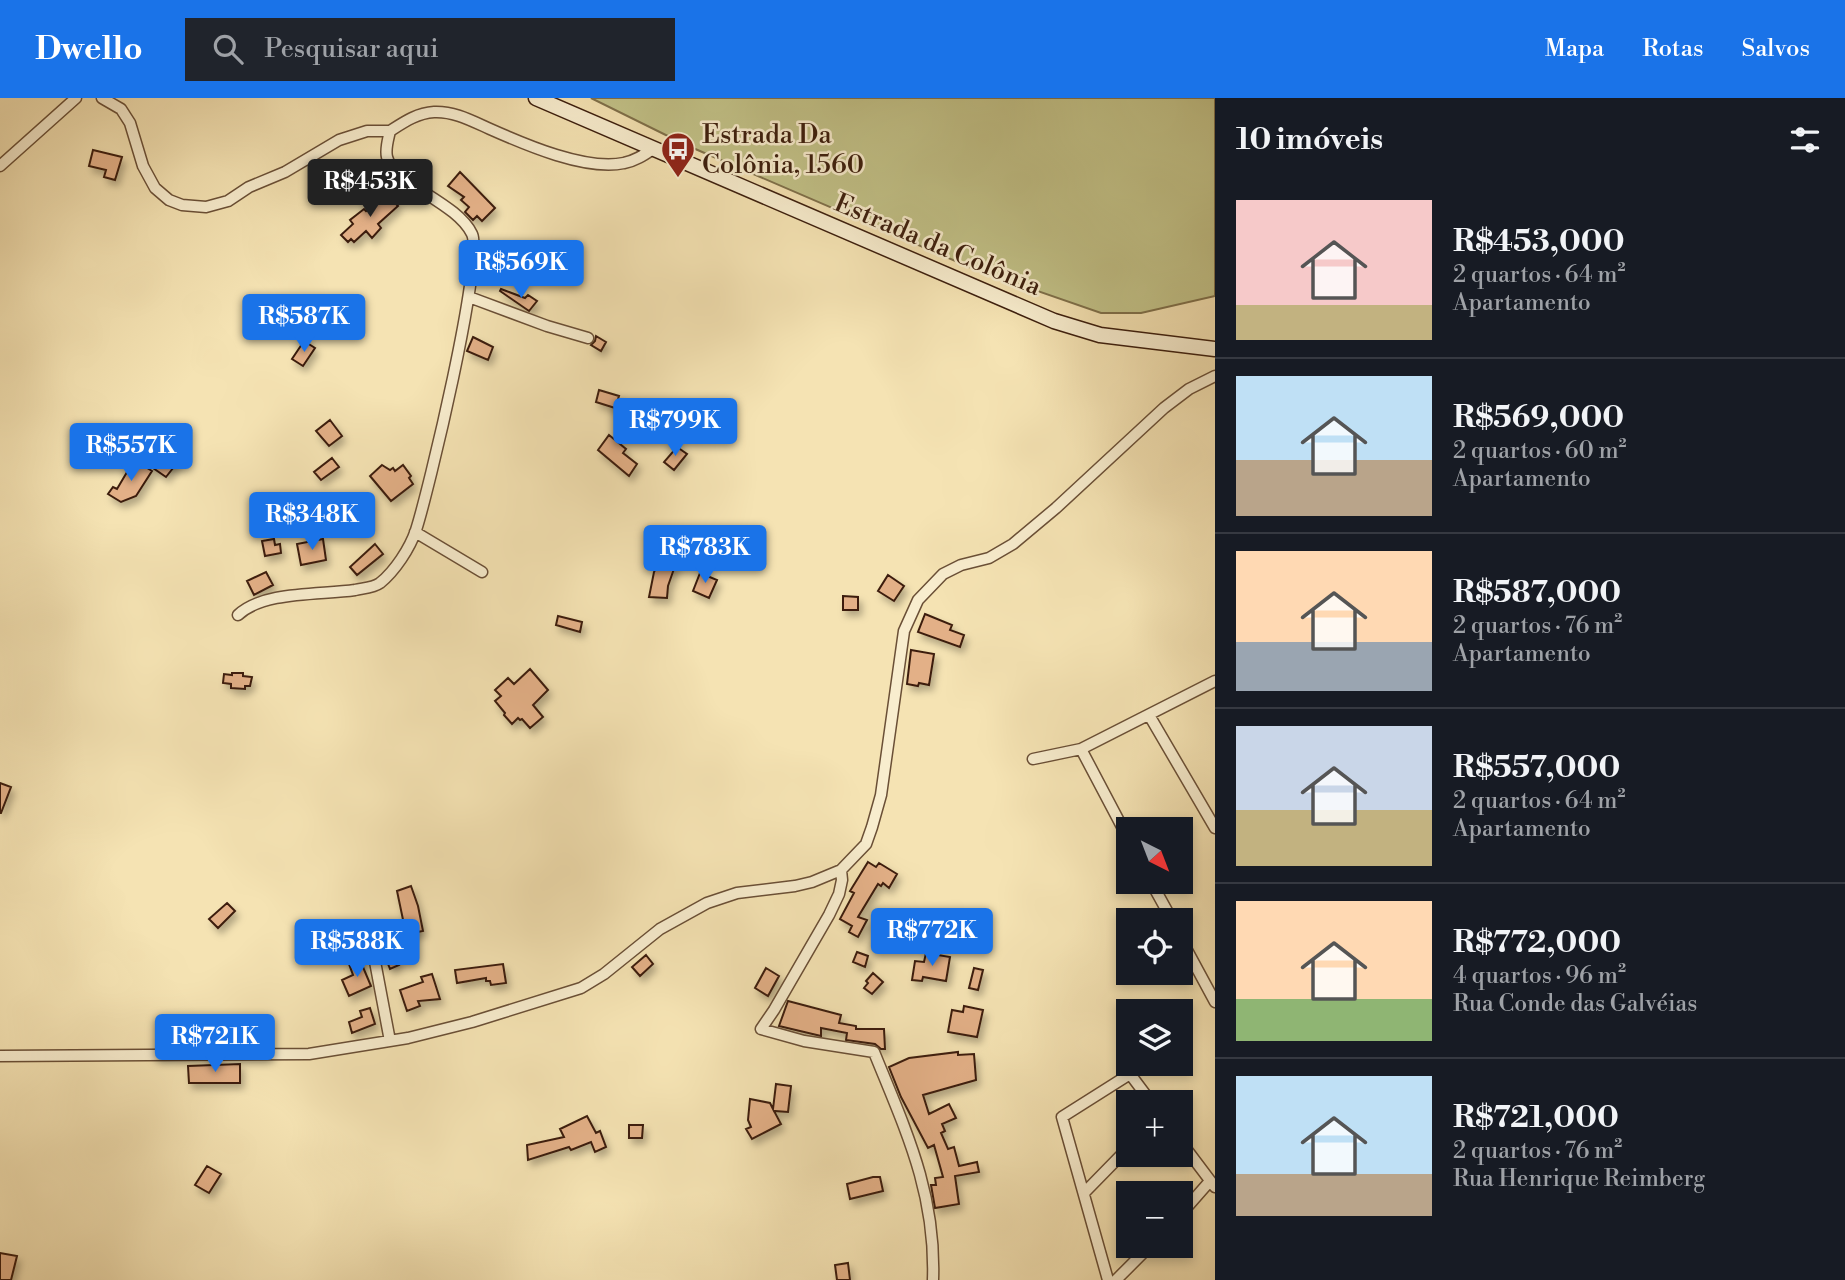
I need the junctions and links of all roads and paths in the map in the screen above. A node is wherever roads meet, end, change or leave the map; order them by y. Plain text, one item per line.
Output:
1 (76, 98) edge
2 (102, 98) edge
3 (536, 98) edge
4 (390, 131) junction
5 (653, 149) junction
6 (0, 166) edge
7 (469, 297) junction
8 (588, 338) dead end
9 (1215, 349) edge
10 (1215, 376) edge
11 (415, 532) junction
12 (482, 572) dead end
13 (238, 615) dead end
14 (1215, 681) edge
15 (1149, 715) junction
16 (1081, 749) junction
17 (1033, 759) dead end
18 (1117, 817) edge
19 (1215, 828) edge
20 (841, 870) junction
21 (373, 951) dead end
22 (1193, 961) edge
23 (1215, 1002) edge
24 (390, 1041) junction
25 (0, 1056) edge
26 (1142, 1090) edge
27 (1193, 1158) edge
28 (1116, 1161) edge
29 (1213, 1184) edge
30 (1084, 1194) junction
31 (1193, 1203) edge
32 (1138, 1258) edge
33 (933, 1280) edge
34 (1108, 1280) edge
35 (1116, 1280) edge

1 - 6 street
2 - 4 street
3 - 5 main road, Estrada da Colônia
4 - 5 street
4 - 7 street
5 - 9 main road, Estrada da Colônia
7 - 8 street
7 - 11 street
10 - 20 street
11 - 12 street
11 - 13 street
14 - 15 street
15 - 16 street
15 - 19 street
16 - 17 street
16 - 18 street
20 - 24 street
20 - 33 street
21 - 24 street
22 - 23 street
24 - 25 street
26 - 30 street
27 - 29 street
28 - 30 street
29 - 31 street
30 - 34 street
32 - 35 street

